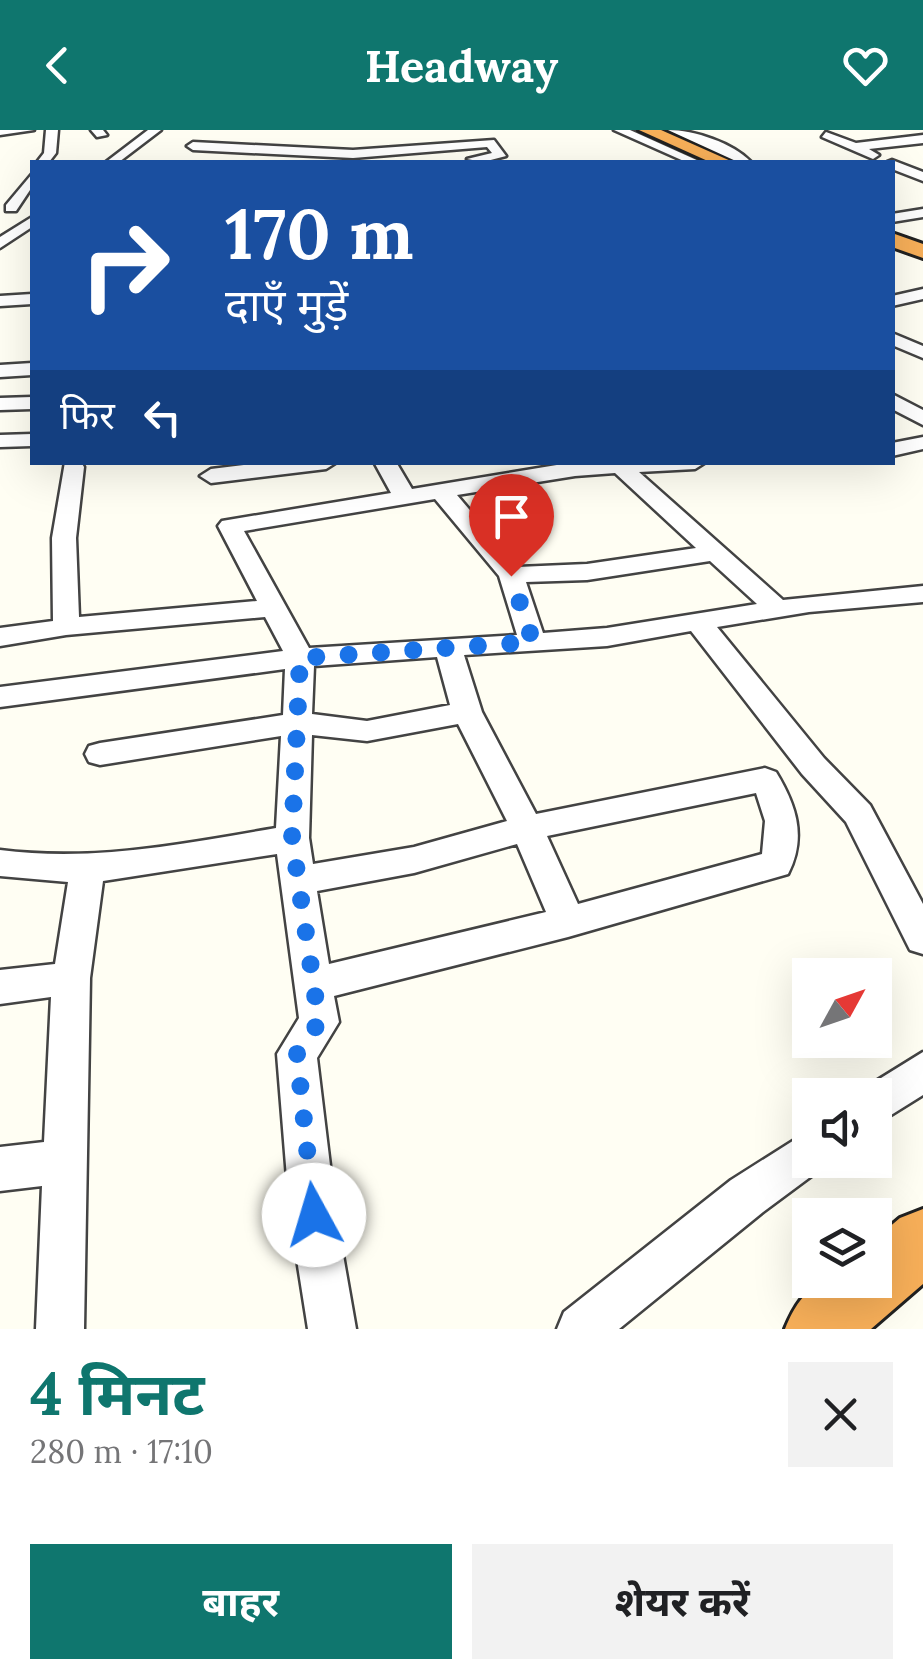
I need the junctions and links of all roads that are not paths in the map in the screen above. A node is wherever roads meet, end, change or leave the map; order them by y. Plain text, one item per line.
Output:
1 (28, 130) edge
2 (52, 130) edge
3 (156, 130) edge
4 (212, 130) edge
5 (479, 130) edge
6 (620, 130) edge
7 (634, 130) edge
8 (647, 130) edge
9 (674, 130) edge
10 (835, 132) edge
11 (1, 135) edge
12 (882, 137) edge
13 (923, 140) edge
14 (490, 143) junction
15 (854, 147) junction
16 (353, 152) edge
17 (191, 153) edge
18 (45, 160) edge
19 (115, 160) edge
20 (236, 160) edge
21 (480, 160) edge
22 (690, 160) edge
23 (706, 160) edge
24 (719, 160) edge
25 (743, 160) edge
26 (884, 160) edge
27 (895, 165) edge
28 (923, 178) edge
29 (26, 184) edge
30 (11, 208) dead end
31 (923, 212) edge
32 (895, 217) edge
33 (30, 223) edge
34 (0, 225) edge
35 (895, 240) edge
36 (0, 244) edge
37 (923, 252) edge
38 (923, 294) edge
39 (30, 299) edge
40 (898, 300) edge
41 (0, 302) edge
42 (923, 308) edge
43 (895, 339) edge
44 (923, 353) edge
45 (30, 369) edge
46 (0, 371) edge
47 (895, 402) edge
48 (30, 403) edge
49 (0, 404) edge
50 (923, 419) edge
51 (30, 440) edge
52 (0, 441) edge
53 (316, 465) edge
54 (387, 465) edge
55 (618, 465) edge
56 (73, 467) dead end
57 (442, 491) junction
58 (218, 493) edge
59 (404, 497) junction
60 (715, 553) junction
61 (511, 576) junction
62 (923, 594) edge
63 (274, 608) junction
64 (777, 610) junction
65 (698, 622) junction
66 (66, 627) junction
67 (0, 636) edge
68 (533, 642) junction
69 (448, 648) junction
70 (300, 658) junction
71 (0, 697) edge
72 (467, 712) junction
73 (297, 724) junction
74 (100, 754) dead end
75 (526, 828) junction
76 (292, 838) junction
77 (0, 863) edge
78 (88, 866) junction
79 (298, 880) junction
80 (568, 922) junction
81 (923, 940) edge
82 (71, 978) junction
83 (314, 984) junction
84 (0, 987) edge
85 (923, 1071) edge
86 (892, 1093) edge
87 (65, 1161) junction
88 (792, 1165) edge
89 (0, 1169) edge
90 (923, 1241) edge
91 (60, 1329) edge
92 (332, 1329) edge
93 (581, 1329) edge
94 (819, 1329) edge

1 - 11 street
2 - 18 street
3 - 19 street
4 - 17 street
5 - 14 street
5 - 16 street
6 - 22 street
7 - 23 highway
8 - 24 highway
9 - 25 street
10 - 15 street
12 - 13 street
12 - 15 street
14 - 16 street
14 - 21 street
15 - 26 street
16 - 17 street
17 - 20 street
27 - 28 street
29 - 30 street
31 - 32 street
33 - 34 street
33 - 36 street
35 - 37 highway
38 - 40 street
39 - 41 street
40 - 42 street
43 - 44 street
45 - 46 street
47 - 50 street
48 - 49 street
51 - 52 street
53 - 58 street
54 - 59 street
55 - 57 street
55 - 60 street
56 - 66 street
57 - 59 street
57 - 61 street
58 - 59 street
58 - 63 street
60 - 61 street
60 - 64 street
61 - 68 street
62 - 64 street
63 - 66 street
63 - 70 street
64 - 65 street
65 - 68 street
65 - 81 street
66 - 67 street
68 - 69 street
69 - 70 street
69 - 72 street
70 - 71 street
70 - 73 street
72 - 73 street
72 - 75 street
73 - 74 street
73 - 76 street
75 - 79 street
75 - 80 street
75 - 80 street
76 - 78 street
76 - 79 street
77 - 78 street
78 - 82 street
79 - 83 street
80 - 83 street
82 - 84 street
82 - 87 street
83 - 92 street
85 - 86 street
87 - 89 street
87 - 91 street
88 - 93 street
90 - 94 highway

